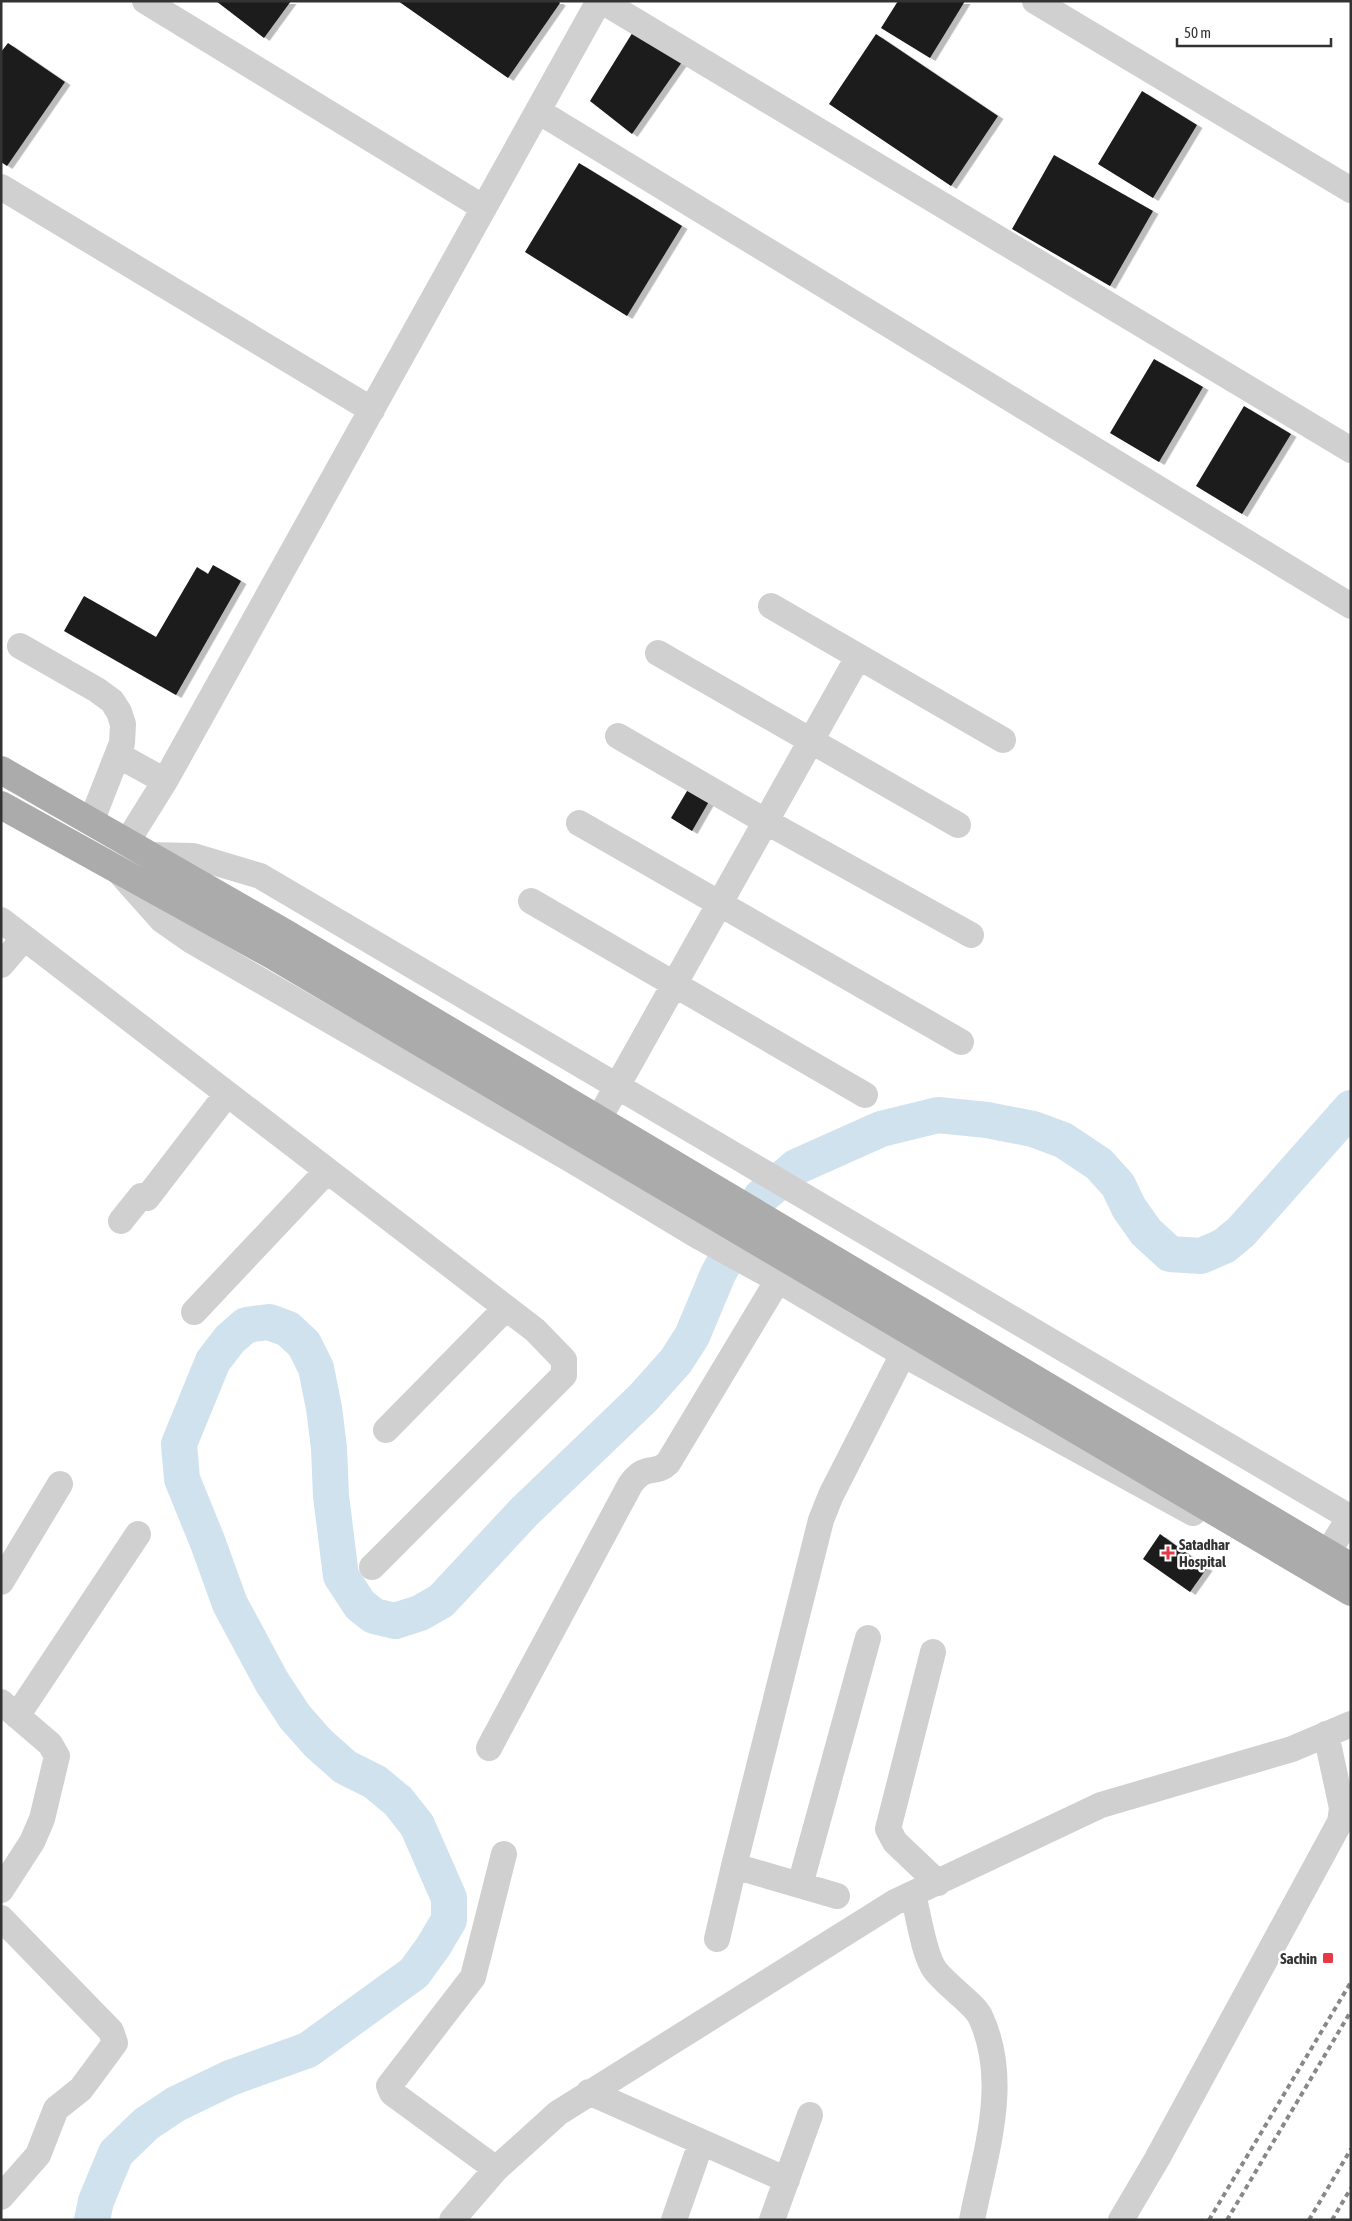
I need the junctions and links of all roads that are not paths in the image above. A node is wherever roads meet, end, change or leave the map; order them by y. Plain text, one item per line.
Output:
1 (145, 1) edge
2 (600, 1) edge
3 (1035, 1) edge
4 (538, 111) junction
5 (1, 187) edge
6 (1351, 190) edge
7 (484, 208) junction
8 (372, 410) junction
9 (1351, 450) edge
10 (771, 606) dead end
11 (1351, 606) edge
12 (20, 646) dead end
13 (658, 653) dead end
14 (858, 657) junction
15 (618, 736) dead end
16 (1003, 740) dead end
17 (811, 741) junction
18 (118, 755) junction
19 (1, 770) edge
20 (165, 781) junction
21 (1, 805) edge
22 (765, 821) junction
23 (92, 822) junction
24 (579, 823) dead end
25 (958, 825) dead end
26 (138, 849) junction
27 (115, 868) junction
28 (531, 901) dead end
29 (719, 904) junction
30 (1, 920) edge
31 (971, 936) dead end
32 (24, 938) junction
33 (279, 944) junction
34 (1, 965) edge
35 (674, 984) junction
36 (961, 1042) dead end
37 (616, 1087) junction
38 (227, 1094) junction
39 (865, 1095) dead end
40 (575, 1162) junction
41 (327, 1171) junction
42 (121, 1221) dead end
43 (774, 1278) junction
44 (506, 1308) junction
45 (194, 1312) dead end
46 (902, 1354) junction
47 (386, 1430) dead end
48 (60, 1484) dead end
49 (1350, 1517) edge
50 (138, 1534) dead end
51 (372, 1567) dead end
52 (1351, 1567) edge
53 (1312, 1578) junction
54 (1, 1582) edge
55 (1351, 1592) edge
56 (1351, 1601) edge
57 (868, 1638) dead end
58 (933, 1652) dead end
59 (9, 1709) edge
60 (1351, 1724) edge
61 (1326, 1734) junction
62 (489, 1748) dead end
63 (504, 1854) dead end
64 (734, 1866) junction
65 (938, 1883) junction
66 (800, 1885) junction
67 (1, 1890) edge
68 (913, 1894) junction
69 (836, 1896) dead end
70 (1, 1918) edge
71 (717, 1940) dead end
72 (589, 2092) junction
73 (810, 2115) dead end
74 (701, 2143) junction
75 (496, 2169) junction
76 (787, 2180) junction
77 (1, 2197) edge
78 (452, 2220) edge
79 (674, 2220) edge
80 (772, 2220) edge
81 (972, 2220) edge
82 (1121, 2220) edge

1 - 7 street
2 - 4 street
2 - 9 street
3 - 6 street
4 - 7 street
4 - 11 street
5 - 8 street
7 - 8 street
8 - 20 street
10 - 14 street
12 - 18 street
13 - 17 street
14 - 16 street
14 - 17 street
15 - 22 street
17 - 22 street
17 - 25 street
18 - 20 street
18 - 23 street
19 - 23 main road
20 - 26 street
21 - 27 main road
22 - 29 street
22 - 31 street
23 - 26 main road
24 - 29 street
26 - 33 main road
26 - 37 street
27 - 33 main road
27 - 40 street
28 - 35 street
29 - 35 street
29 - 36 street
30 - 32 street
32 - 34 street
32 - 38 street
33 - 52 main road
33 - 55 main road
35 - 37 street
35 - 39 street
37 - 40 street
37 - 49 street
38 - 41 street
38 - 42 street
40 - 43 street
41 - 44 street
41 - 45 street
43 - 46 street
43 - 62 street
44 - 47 street
44 - 51 street
46 - 53 street
46 - 64 street
48 - 54 street
49 - 53 street
50 - 59 street
53 - 56 street
57 - 66 street
58 - 65 street
59 - 67 street
60 - 61 street
61 - 65 street
61 - 82 street
63 - 75 street
64 - 66 street
64 - 71 street
65 - 68 street
66 - 69 street
68 - 72 street
68 - 81 street
70 - 77 street
72 - 74 street
72 - 75 street
73 - 76 street
74 - 76 street
74 - 79 street
75 - 78 street
76 - 80 street

